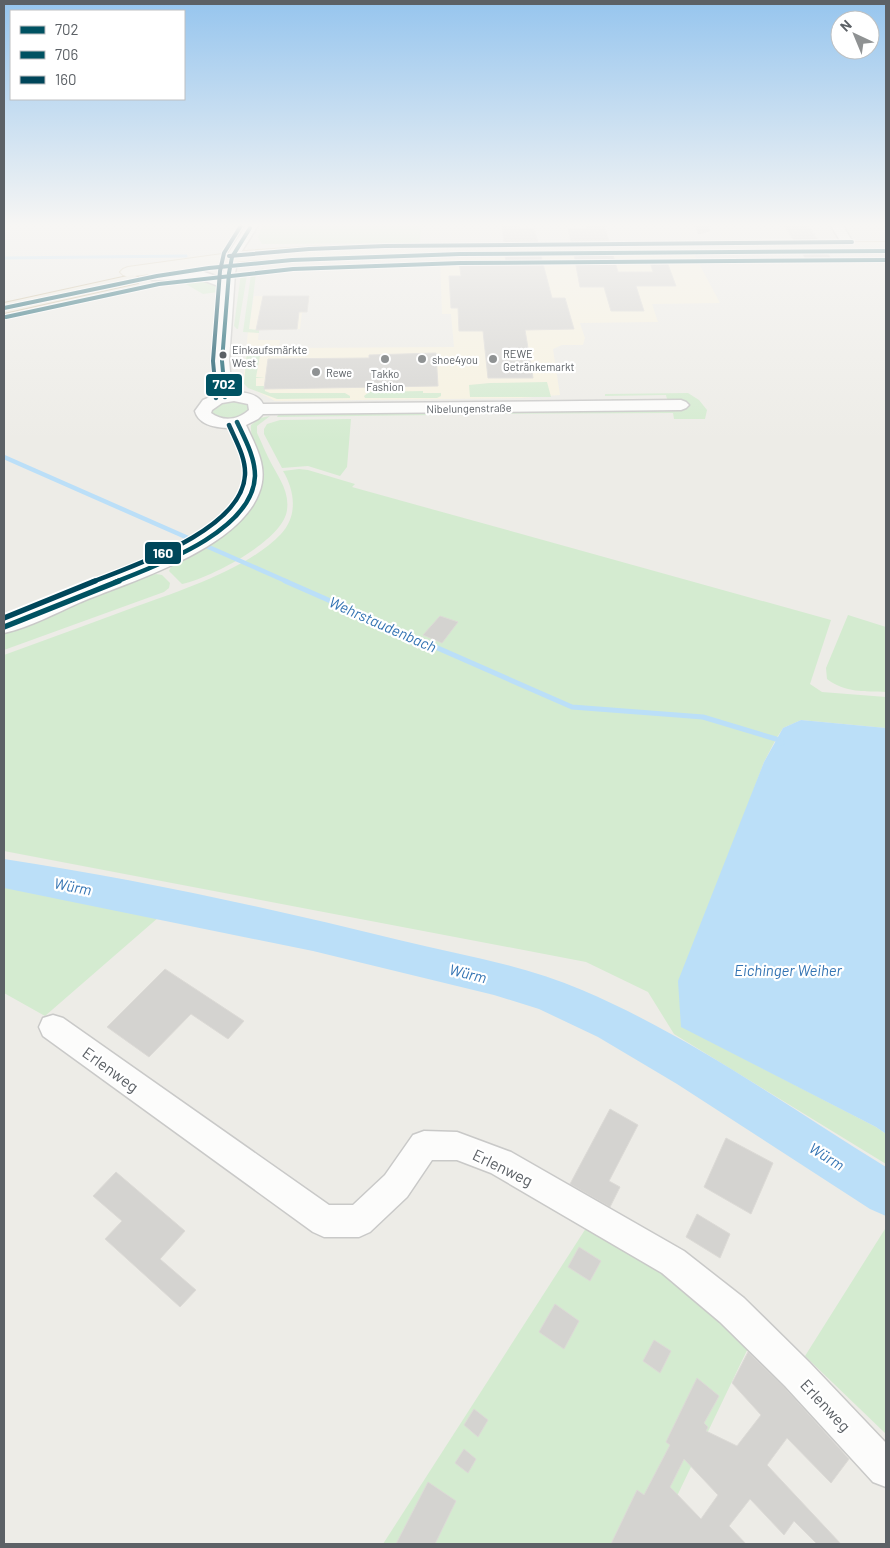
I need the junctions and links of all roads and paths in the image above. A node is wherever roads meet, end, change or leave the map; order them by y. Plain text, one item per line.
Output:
1 (50, 296) edge
2 (227, 296) edge
3 (4, 308) edge
4 (225, 397) junction
5 (681, 405) dead end
6 (258, 409) junction
7 (237, 422) junction
8 (4, 627) edge
9 (53, 1026) dead end
10 (886, 1468) edge

1 - 3 highway
2 - 4 street
4 - 6 street
4 - 7 street
5 - 6 street, Nibelungenstraße
6 - 7 street
7 - 8 street
9 - 10 street, Erlenweg

